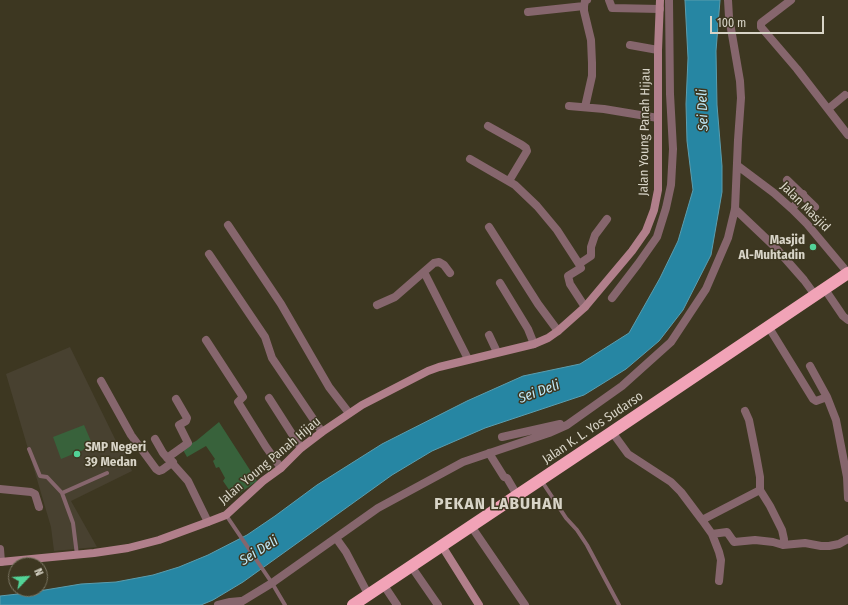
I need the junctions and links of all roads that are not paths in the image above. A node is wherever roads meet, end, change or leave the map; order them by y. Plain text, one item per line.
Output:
1 (608, 0) edge
2 (660, 0) edge
3 (668, 0) edge
4 (728, 0) edge
5 (791, 0) edge
6 (585, 3) edge
7 (660, 9) junction
8 (528, 12) dead end
9 (630, 45) dead end
10 (658, 50) junction
11 (845, 95) dead end
12 (569, 106) dead end
13 (584, 107) junction
14 (828, 109) junction
15 (658, 118) junction
16 (488, 126) dead end
17 (848, 135) edge
18 (470, 159) dead end
19 (738, 166) junction
20 (787, 180) dead end
21 (509, 181) junction
22 (803, 194) junction
23 (815, 206) dead end
24 (735, 209) junction
25 (792, 209) junction
26 (607, 219) dead end
27 (228, 225) dead end
28 (489, 227) dead end
29 (209, 254) dead end
30 (579, 264) junction
31 (424, 272) junction
32 (450, 273) dead end
33 (848, 273) edge
34 (500, 283) dead end
35 (820, 292) junction
36 (612, 298) dead end
37 (377, 305) dead end
38 (585, 306) junction
39 (848, 320) edge
40 (768, 326) junction
41 (558, 332) junction
42 (489, 335) dead end
43 (206, 340) dead end
44 (534, 344) junction
45 (497, 352) junction
46 (468, 360) junction
47 (810, 366) dead end
48 (101, 380) dead end
49 (827, 397) junction
50 (269, 398) dead end
51 (176, 400) dead end
52 (744, 411) dead end
53 (349, 413) junction
54 (575, 420) junction
55 (322, 432) junction
56 (612, 432) junction
57 (502, 437) dead end
58 (154, 440) dead end
59 (301, 448) junction
60 (29, 449) dead end
61 (489, 453) junction
62 (170, 460) junction
63 (281, 468) junction
64 (108, 473) dead end
65 (541, 480) junction
66 (0, 489) edge
67 (760, 490) junction
68 (62, 493) junction
69 (517, 495) junction
70 (848, 498) edge
71 (39, 507) dead end
72 (228, 517) junction
73 (702, 520) junction
74 (208, 522) junction
75 (471, 526) junction
76 (712, 534) junction
77 (336, 538) junction
78 (848, 539) edge
79 (783, 545) junction
80 (442, 546) junction
81 (0, 549) edge
82 (77, 554) junction
83 (1, 562) edge
84 (411, 566) junction
85 (270, 581) junction
86 (719, 581) dead end
87 (383, 584) junction
88 (368, 594) junction
89 (244, 600) junction
90 (218, 605) edge
91 (236, 605) edge
92 (285, 605) edge
93 (353, 605) edge
94 (397, 605) edge
95 (438, 605) edge
96 (479, 605) edge
97 (525, 605) edge
98 (619, 605) edge

1 - 7 street
2 - 7 street, Jalan Young Panah Hijau
3 - 36 street
4 - 19 street
5 - 14 street
6 - 8 street
6 - 13 street
7 - 10 street, Jalan Young Panah Hijau
9 - 10 street
10 - 15 street, Jalan Young Panah Hijau
11 - 14 street
12 - 13 street
13 - 15 street
14 - 17 street
15 - 38 street, Jalan Young Panah Hijau
16 - 21 street
18 - 21 street
19 - 24 street
19 - 25 street, Jalan Masjid
20 - 22 street
21 - 30 street
22 - 23 street
22 - 25 street
24 - 35 street
24 - 54 street
25 - 33 street, Jalan Masjid
26 - 30 street
27 - 53 street
28 - 41 street
29 - 55 street
30 - 38 street
31 - 32 street
31 - 37 street
31 - 46 street
33 - 35 highway, Jalan K. L. Yos Sudarso
34 - 44 street
35 - 39 street
35 - 40 highway, Jalan K. L. Yos Sudarso
38 - 41 street, Jalan Young Panah Hijau
40 - 49 street
40 - 56 highway, Jalan K. L. Yos Sudarso
41 - 44 street, Jalan Young Panah Hijau
42 - 45 street
43 - 63 street
44 - 45 street, Jalan Young Panah Hijau
45 - 46 street, Jalan Young Panah Hijau
46 - 53 street, Jalan Young Panah Hijau
47 - 49 street
48 - 62 street
49 - 70 street
50 - 59 street
51 - 62 street
52 - 67 street
53 - 55 street, Jalan Young Panah Hijau
54 - 57 street
54 - 61 street
55 - 59 street, Jalan Young Panah Hijau
56 - 65 highway, Jalan K. L. Yos Sudarso
56 - 73 street
58 - 62 street
59 - 63 street, Jalan Young Panah Hijau
60 - 68 lane
61 - 69 street
61 - 77 street
62 - 74 street
63 - 72 street, Jalan Young Panah Hijau
64 - 68 lane
65 - 69 highway, Jalan K. L. Yos Sudarso
65 - 98 lane
66 - 71 street
67 - 73 street
67 - 79 street
68 - 82 lane
69 - 75 highway, Jalan K. L. Yos Sudarso
72 - 74 street, Jalan Young Panah Hijau
72 - 85 lane
73 - 76 street
74 - 82 street, Jalan Young Panah Hijau
75 - 80 highway, Jalan K. L. Yos Sudarso
75 - 97 street
76 - 79 street
76 - 86 street
77 - 85 street
77 - 88 street
78 - 79 street
80 - 84 highway, Jalan K. L. Yos Sudarso
80 - 96 street
81 - 83 street
82 - 83 street, Jalan Young Panah Hijau
84 - 87 highway, Jalan K. L. Yos Sudarso
84 - 95 street
85 - 89 street
85 - 92 lane
87 - 88 highway, Jalan K. L. Yos Sudarso
87 - 94 street
88 - 93 highway, Jalan K. L. Yos Sudarso
89 - 90 street
89 - 91 street

